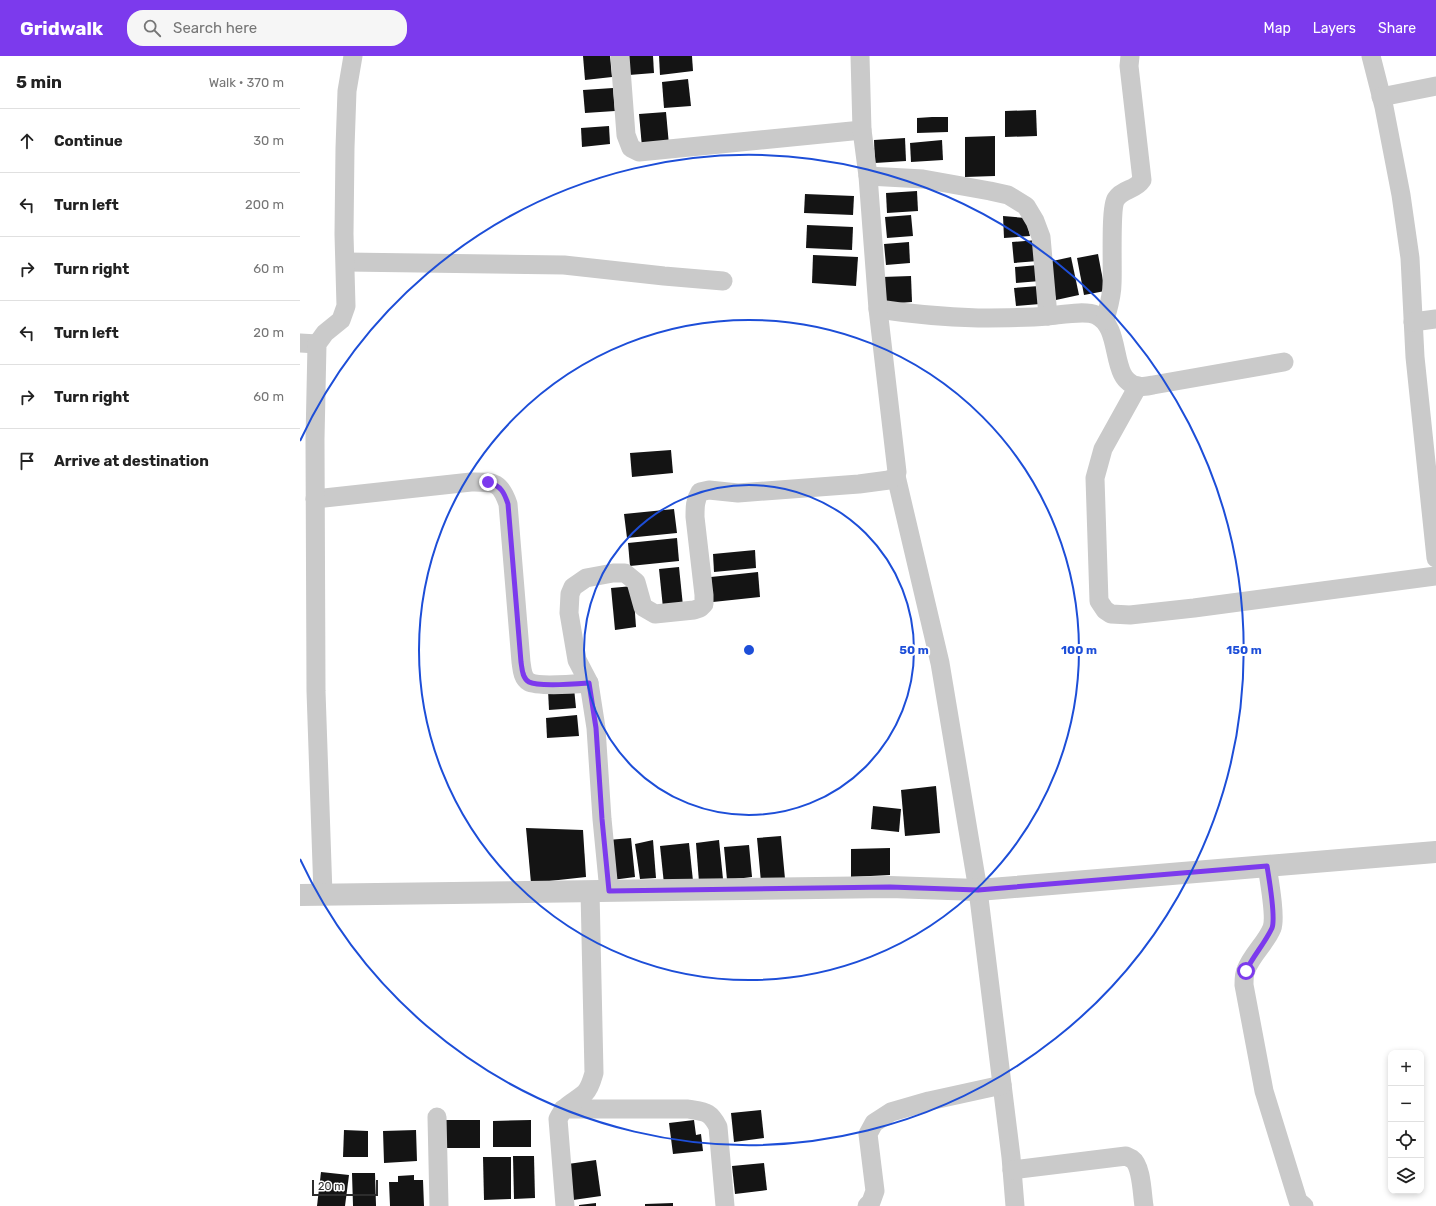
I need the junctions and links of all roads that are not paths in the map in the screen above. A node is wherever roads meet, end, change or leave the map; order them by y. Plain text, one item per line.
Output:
1 (354, 56) edge
2 (620, 56) edge
3 (860, 56) edge
4 (1130, 56) edge
5 (1370, 56) edge
6 (1436, 86) edge
7 (1381, 97) junction
8 (862, 130) junction
9 (868, 176) junction
10 (346, 262) junction
11 (723, 281) dead end
12 (878, 309) junction
13 (1048, 316) junction
14 (1436, 319) edge
15 (1105, 320) junction
16 (1413, 322) junction
17 (308, 343) edge
18 (1284, 362) dead end
19 (1138, 386) junction
20 (1429, 425) edge
21 (896, 476) junction
22 (315, 499) junction
23 (307, 547) edge
24 (1436, 558) edge
25 (1436, 576) edge
26 (589, 683) junction
27 (1436, 852) edge
28 (1267, 866) junction
29 (978, 890) junction
30 (600, 891) junction
31 (323, 894) junction
32 (300, 895) edge
33 (1002, 1085) junction
34 (563, 1109) junction
35 (437, 1116) dead end
36 (1012, 1170) junction
37 (439, 1206) edge
38 (565, 1206) edge
39 (725, 1206) edge
40 (867, 1206) edge
41 (1015, 1206) edge
42 (1144, 1206) edge
43 (1304, 1206) edge

1 - 10 street
2 - 8 street
3 - 8 street
4 - 15 street
5 - 7 street
6 - 7 street
7 - 16 street
8 - 9 street
9 - 12 street
9 - 13 street
10 - 11 street
10 - 17 street
12 - 13 street
12 - 21 street
13 - 15 street
14 - 16 street
15 - 19 street
16 - 20 street
17 - 22 street
18 - 19 street
19 - 25 street
20 - 24 street
21 - 26 street
21 - 29 street
22 - 23 street
22 - 26 street
23 - 31 street
26 - 30 street
27 - 28 street
28 - 29 street
28 - 43 street
29 - 30 street
29 - 33 street
30 - 31 street
30 - 34 street
31 - 32 street
33 - 36 street
33 - 40 street
34 - 38 street
34 - 39 street
35 - 37 street
36 - 41 street
36 - 42 street

